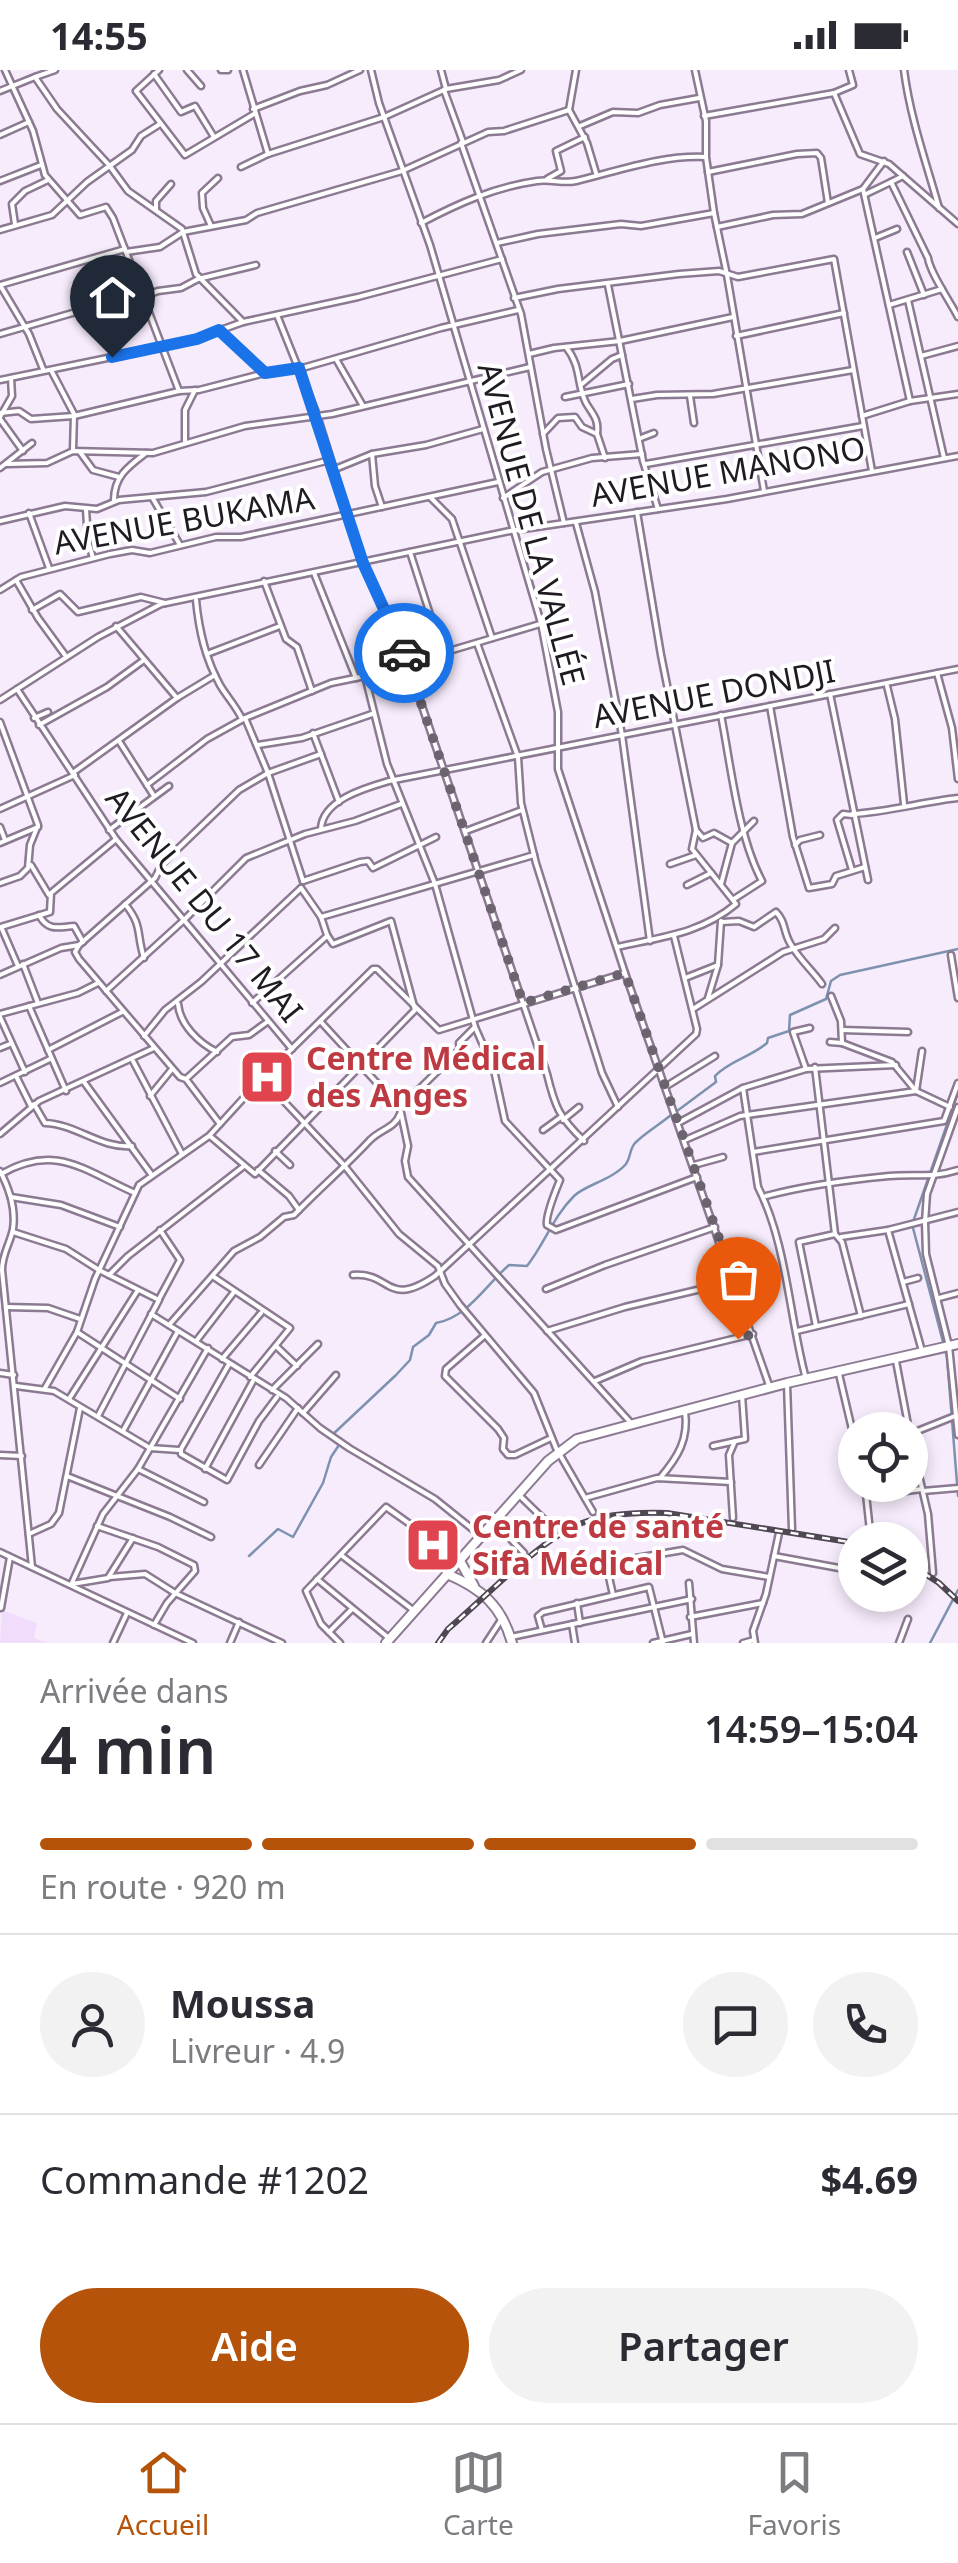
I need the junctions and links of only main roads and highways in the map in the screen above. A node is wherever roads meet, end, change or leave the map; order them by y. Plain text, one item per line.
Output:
1 (949, 1346) edge
2 (460, 1560) junction
3 (447, 1574) junction
4 (474, 1586) junction
5 (511, 1640) edge
6 (388, 1641) edge

1 - 2 main road
2 - 3 main road
2 - 4 main road
3 - 4 main road
3 - 6 main road
4 - 5 main road

